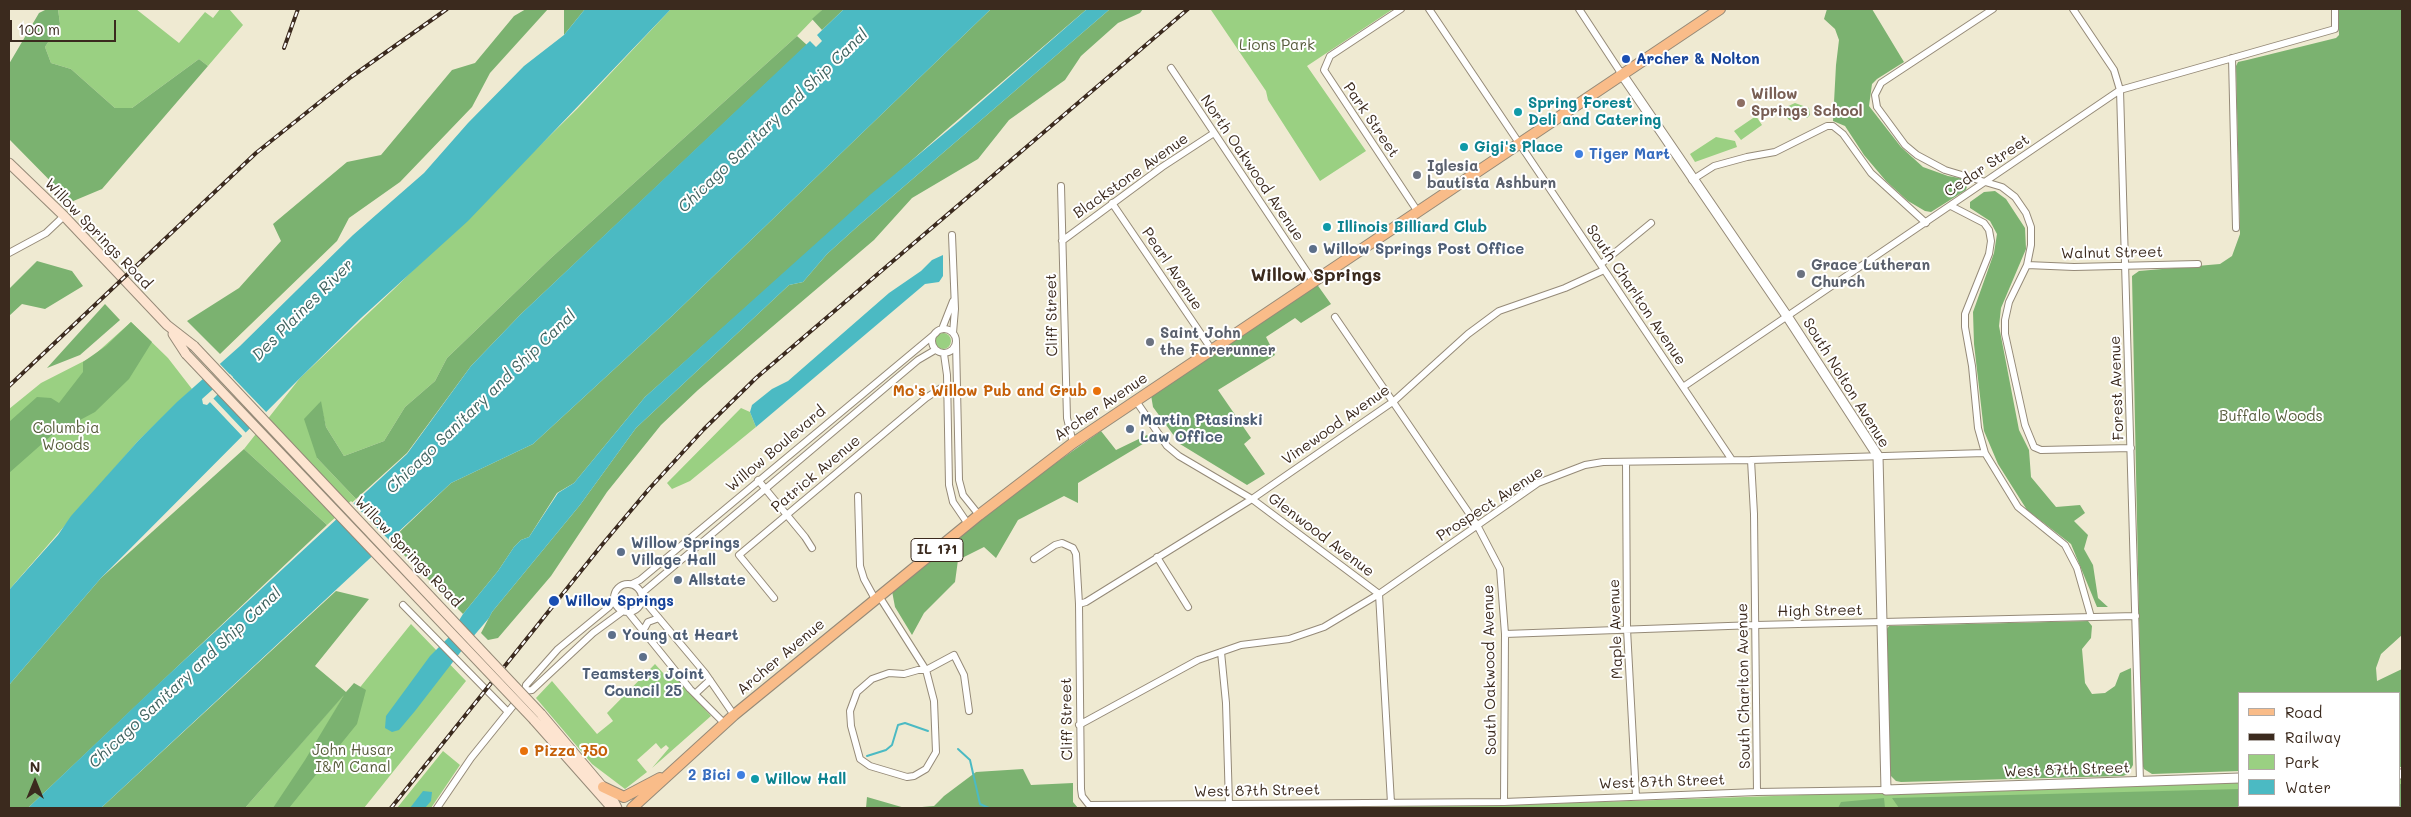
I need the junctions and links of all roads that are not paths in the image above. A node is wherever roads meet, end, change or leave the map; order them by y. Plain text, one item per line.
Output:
1 (1401, 9) edge
2 (1429, 9) edge
3 (1579, 9) edge
4 (1720, 9) edge
5 (1993, 9) edge
6 (2073, 9) edge
7 (2335, 9) edge
8 (2232, 58) junction
9 (1171, 68) dead end
10 (1621, 73) junction
11 (2120, 90) junction
12 (1214, 133) junction
13 (1518, 143) junction
14 (9, 163) edge
15 (1692, 180) junction
16 (1988, 182) junction
17 (1062, 186) dead end
18 (1112, 203) junction
19 (1951, 206) junction
20 (1418, 212) junction
21 (64, 216) junction
22 (1652, 223) dead end
23 (1926, 223) junction
24 (2236, 228) dead end
25 (952, 235) dead end
26 (1062, 241) junction
27 (9, 253) edge
28 (2198, 264) dead end
29 (2027, 265) junction
30 (2126, 265) junction
31 (1602, 267) junction
32 (1313, 282) junction
33 (954, 300) junction
34 (1787, 316) junction
35 (1336, 317) dead end
36 (167, 325) junction
37 (939, 331) junction
38 (953, 333) junction
39 (956, 342) junction
40 (935, 350) junction
41 (1212, 350) junction
42 (944, 354) junction
43 (1682, 387) junction
44 (947, 388) junction
45 (957, 388) junction
46 (1394, 400) junction
47 (1136, 401) junction
48 (1073, 443) junction
49 (2132, 448) junction
50 (1986, 453) junction
51 (1878, 456) junction
52 (1732, 460) junction
53 (1751, 460) junction
54 (1626, 462) junction
55 (758, 480) junction
56 (765, 488) junction
57 (858, 496) dead end
58 (1252, 499) junction
59 (787, 515) junction
60 (979, 515) junction
61 (968, 524) junction
62 (1477, 525) junction
63 (812, 548) dead end
64 (1158, 557) junction
65 (1034, 559) dead end
66 (632, 584) junction
67 (1379, 594) junction
68 (642, 596) junction
69 (774, 598) dead end
70 (877, 598) junction
71 (614, 600) junction
72 (1079, 604) junction
73 (404, 605) dead end
74 (1188, 607) dead end
75 (625, 612) junction
76 (2136, 616) junction
77 (2091, 617) junction
78 (659, 618) junction
79 (1884, 623) junction
80 (1756, 625) junction
81 (1627, 629) junction
82 (643, 631) junction
83 (1505, 634) junction
84 (1221, 652) junction
85 (926, 670) junction
86 (710, 680) junction
87 (526, 692) junction
88 (695, 694) junction
89 (969, 710) dead end
90 (507, 711) junction
91 (734, 715) junction
92 (537, 717) junction
93 (725, 724) junction
94 (1079, 725) junction
95 (668, 774) junction
96 (2238, 778) edge
97 (2140, 780) junction
98 (603, 787) junction
99 (1886, 790) junction
100 (1757, 792) junction
101 (1636, 796) junction
102 (1504, 802) junction
103 (1086, 803) joint
104 (1229, 804) junction
105 (1391, 804) junction
106 (437, 808) edge
107 (612, 808) edge
108 (618, 808) edge
109 (632, 808) edge

1 - 20 street, Park Street
2 - 13 street, South Charlton Avenue
3 - 10 street
4 - 10 main road, Archer Avenue / IL 171
5 - 16 street
6 - 11 street, Forest Avenue
7 - 8 street, Cedar Street
8 - 11 street, Cedar Street
8 - 24 street
9 - 12 street, North Oakwood Avenue
10 - 13 main road, Archer Avenue / IL 171
10 - 15 street, South Nolton Avenue
11 - 16 street, Cedar Street
11 - 30 street, Forest Avenue
12 - 18 street, Blackstone Avenue
12 - 32 street, North Oakwood Avenue
13 - 20 main road, Archer Avenue / IL 171
13 - 31 street, South Charlton Avenue
14 - 21 main road, Willow Springs Road
15 - 23 street
15 - 34 street, South Nolton Avenue
16 - 19 street, Cedar Street
16 - 29 street
17 - 26 street, Cliff Street
18 - 26 street, Blackstone Avenue
18 - 41 street, Pearl Avenue
19 - 23 street, Cedar Street
19 - 50 street
20 - 32 main road, Archer Avenue / IL 171
21 - 27 street
21 - 36 main road, Willow Springs Road
22 - 31 street, Vinewood Avenue
23 - 34 street, Cedar Street
25 - 33 street
26 - 48 street, Cliff Street
28 - 30 street, Walnut Street
29 - 30 street, Walnut Street
29 - 49 street
30 - 49 street, Forest Avenue
31 - 43 street, South Charlton Avenue
31 - 46 street, Vinewood Avenue
32 - 41 main road, Archer Avenue / IL 171
33 - 37 street
33 - 38 street
34 - 43 street, Cedar Street
34 - 51 street, South Nolton Avenue
35 - 46 street, South Oakwood Avenue
36 - 92 main road, Willow Springs Road, bridge
36 - 92 main road, Willow Springs Road, bridge
37 - 38 street
37 - 40 street
37 - 55 street, Willow Boulevard
38 - 39 street
39 - 42 street
39 - 45 street
40 - 42 street
40 - 56 street, Willow Boulevard
41 - 47 main road, Archer Avenue / IL 171
42 - 44 street
43 - 52 street, South Charlton Avenue
44 - 45 street, Patrick Avenue
44 - 59 street, Patrick Avenue
44 - 61 street
45 - 60 street
46 - 58 street, Vinewood Avenue
46 - 62 street, South Oakwood Avenue
47 - 48 main road, Archer Avenue / IL 171
47 - 58 street, Glenwood Avenue
48 - 60 main road, Archer Avenue / IL 171
49 - 76 street, Forest Avenue
50 - 51 street, Prospect Avenue
50 - 77 street
51 - 53 street, Prospect Avenue
51 - 79 street, South Nolton Avenue
52 - 53 street, Prospect Avenue
52 - 54 street, Prospect Avenue
53 - 80 street, South Charlton Avenue
54 - 62 street, Prospect Avenue
54 - 81 street, Maple Avenue
55 - 56 street
55 - 66 street, Willow Boulevard
56 - 59 street
56 - 68 street, Willow Boulevard
57 - 70 street
58 - 64 street, Vinewood Avenue
58 - 67 street, Glenwood Avenue
59 - 63 street
59 - 69 street, Patrick Avenue
60 - 61 main road, Archer Avenue / IL 171
61 - 70 main road, Archer Avenue / IL 171
62 - 67 street, Prospect Avenue
62 - 83 street, South Oakwood Avenue
64 - 72 street, Vinewood Avenue
64 - 74 street
65 - 72 street, Cliff Street
66 - 68 street
66 - 71 street
67 - 84 street, Prospect Avenue
67 - 105 street, Glenwood Avenue
68 - 75 street
68 - 78 street
70 - 85 street
70 - 91 main road, Archer Avenue / IL 171
71 - 75 street
71 - 87 street
72 - 94 street, Cliff Street
73 - 90 street
75 - 82 street
75 - 87 street
76 - 77 street, High Street
76 - 97 street, Forest Avenue
77 - 79 street, High Street
78 - 82 street
78 - 86 street
79 - 80 street, High Street
79 - 99 street, South Nolton Avenue
80 - 81 street, High Street
80 - 100 street, South Charlton Avenue
81 - 83 street, High Street
81 - 101 street, Maple Avenue
82 - 88 street
83 - 102 street, South Oakwood Avenue
84 - 94 street, Prospect Avenue
84 - 104 street
85 - 85 street
85 - 89 street
86 - 88 street
86 - 91 street
87 - 90 street
88 - 93 street
90 - 106 street
91 - 93 main road, Archer Avenue / IL 171
92 - 98 main road, Willow Springs Road
92 - 107 main road, Willow Springs Road
93 - 95 main road, Archer Avenue / IL 171
94 - 103 street, Cliff Street
95 - 98 main road
95 - 109 main road, Archer Avenue / IL 171
96 - 97 street, West 87th Street
97 - 99 street, West 87th Street
98 - 108 main road, Willow Springs Road
99 - 100 street, West 87th Street
100 - 101 street, West 87th Street
101 - 102 street, West 87th Street
102 - 105 street, West 87th Street
103 - 104 street, West 87th Street
104 - 105 street, West 87th Street

